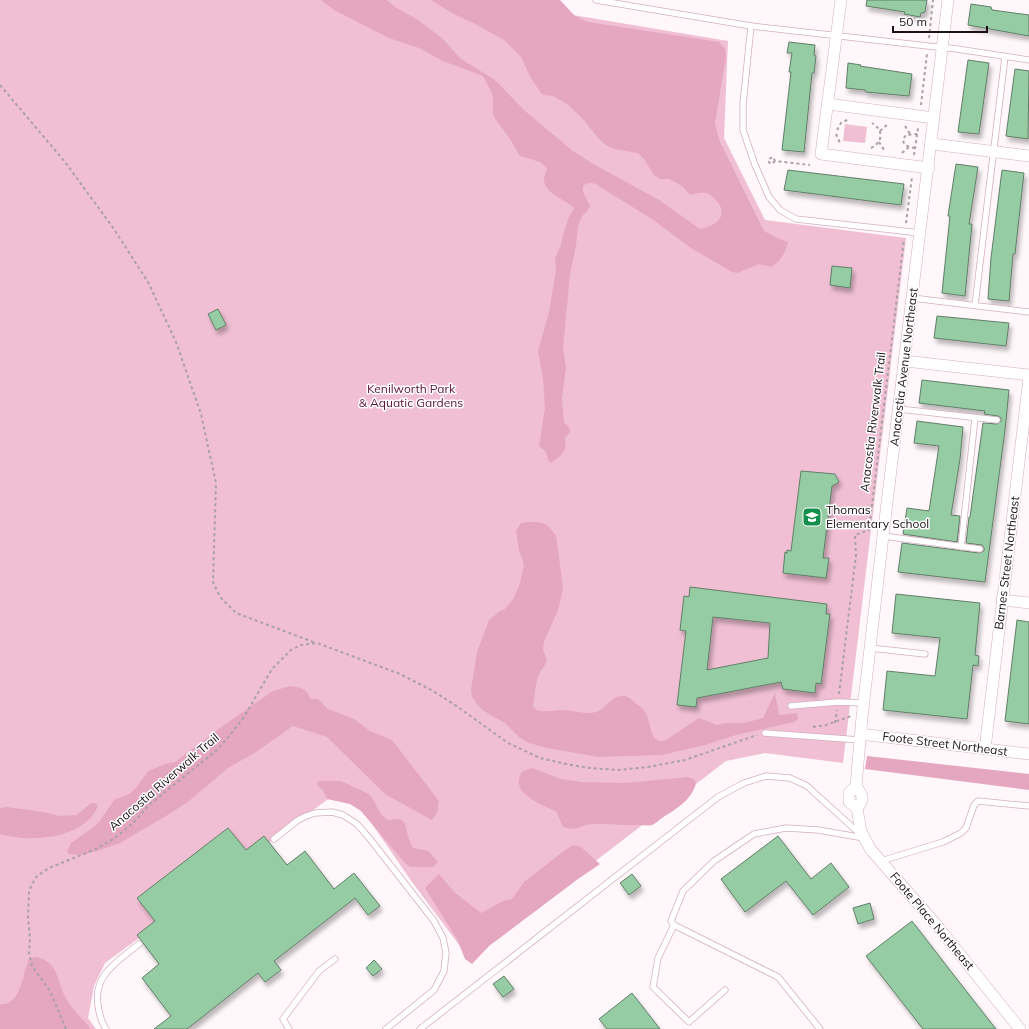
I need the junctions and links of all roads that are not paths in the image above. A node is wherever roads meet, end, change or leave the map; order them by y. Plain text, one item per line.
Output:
1 (596, 0) edge
2 (841, 0) edge
3 (948, 0) edge
4 (751, 26) junction
5 (836, 35) junction
6 (943, 48) junction
7 (1005, 57) junction
8 (1029, 60) edge
9 (828, 104) junction
10 (934, 118) junction
11 (932, 144) junction
12 (992, 152) junction
13 (1029, 156) edge
14 (929, 168) junction
15 (920, 234) junction
16 (912, 298) junction
17 (975, 305) junction
18 (1029, 312) edge
19 (905, 360) junction
20 (1029, 375) edge
21 (1029, 378) edge
22 (899, 409) junction
23 (975, 418) junction
24 (997, 420) dead end
25 (1025, 443) edge
26 (883, 536) junction
27 (960, 547) junction
28 (980, 549) dead end
29 (1002, 600) junction
30 (1029, 603) edge
31 (870, 648) junction
32 (925, 654) dead end
33 (864, 703) junction
34 (792, 706) dead end
35 (765, 733) road end
36 (860, 737) junction
37 (985, 748) junction
38 (1029, 754) edge
39 (1029, 806) edge
40 (864, 838) junction
41 (274, 839) dead end
42 (881, 861) junction
43 (674, 925) junction
44 (139, 944) dead end
45 (335, 959) dead end
46 (725, 990) dead end
47 (106, 1029) edge
48 (289, 1029) edge
49 (386, 1029) edge
50 (420, 1029) edge
51 (820, 1029) edge
52 (1020, 1029) edge

1 - 4 lane
2 - 5 street
3 - 6 street, Anacostia Avenue Northeast
4 - 5 lane
4 - 15 lane
5 - 6 lane
5 - 9 street
6 - 7 lane
6 - 10 street, Anacostia Avenue Northeast
7 - 8 lane
7 - 12 lane
9 - 10 street
9 - 14 street
10 - 11 street, Anacostia Avenue Northeast
11 - 12 street
11 - 14 street, Anacostia Avenue Northeast
12 - 13 street
12 - 17 lane
14 - 15 street, Anacostia Avenue Northeast
15 - 16 street, Anacostia Avenue Northeast
16 - 17 lane
16 - 19 street, Anacostia Avenue Northeast
17 - 18 lane
19 - 20 street
19 - 22 street, Anacostia Avenue Northeast
21 - 25 street, Barnes Street Northeast
22 - 23 lane
22 - 26 street, Anacostia Avenue Northeast
23 - 24 lane
23 - 27 lane
25 - 29 street, Barnes Street Northeast
26 - 27 lane
26 - 31 street, Anacostia Avenue Northeast
27 - 28 lane
29 - 30 street
29 - 37 street, Barnes Street Northeast
31 - 32 lane
31 - 33 street, Anacostia Avenue Northeast
33 - 34 lane
33 - 36 street, Anacostia Avenue Northeast
35 - 36 lane
36 - 37 street, Foote Street Northeast
36 - 40 street, Foote Place Northeast
37 - 38 street, Foote Street Northeast
39 - 42 lane
40 - 42 street, Foote Place Northeast
40 - 43 lane
40 - 50 lane
41 - 49 lane
42 - 52 street, Foote Place Northeast
43 - 46 lane
43 - 51 lane
44 - 47 lane
45 - 48 lane

